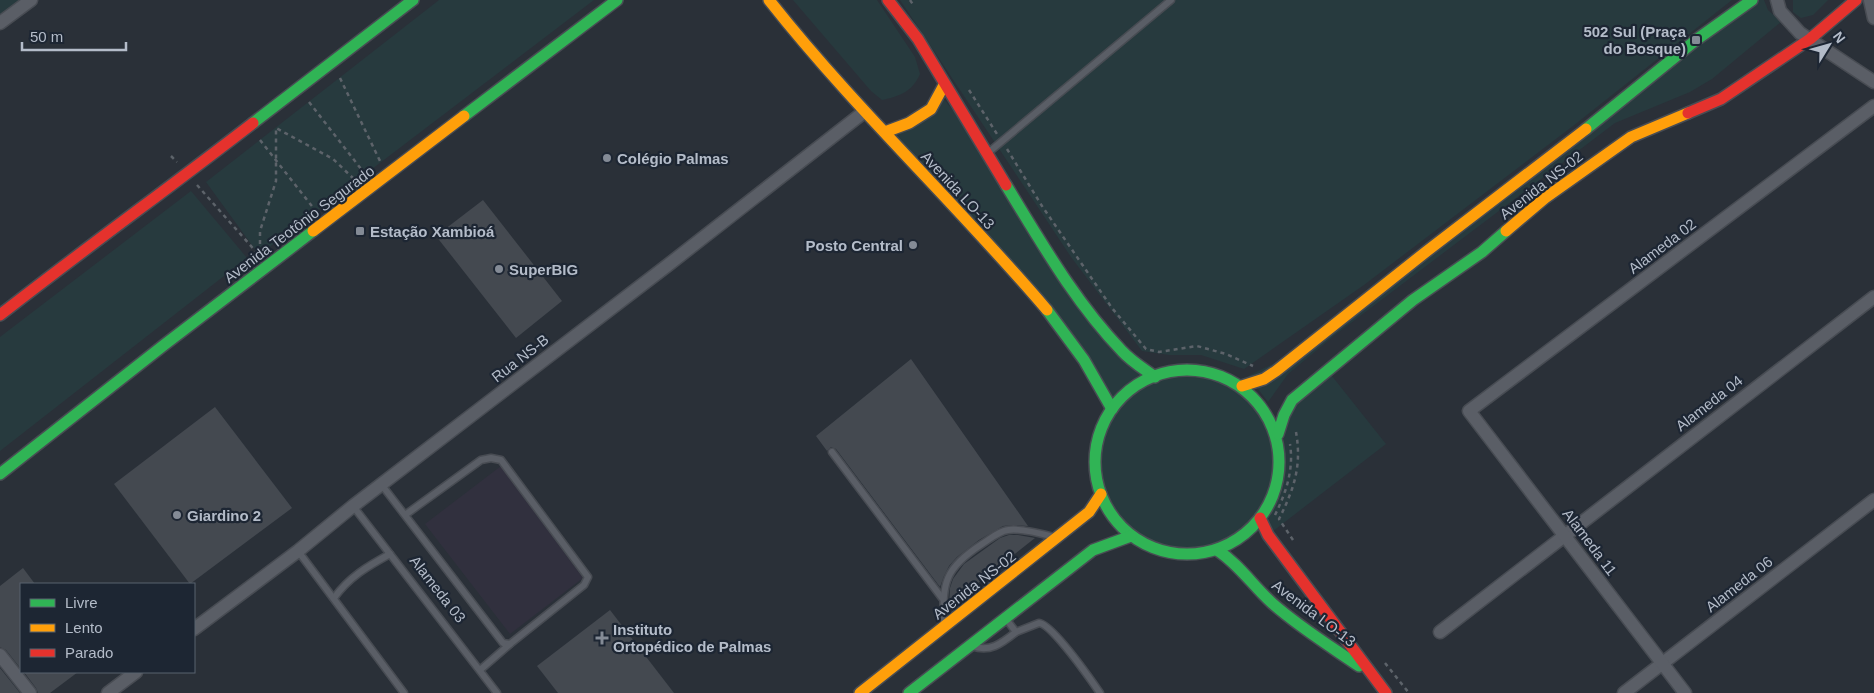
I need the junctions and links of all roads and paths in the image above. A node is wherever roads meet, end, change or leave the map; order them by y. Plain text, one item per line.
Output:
1 (31, 0) edge
2 (413, 0) edge
3 (617, 0) edge
4 (888, 0) edge
5 (910, 0) edge
6 (1171, 0) edge
7 (1752, 0) edge
8 (1776, 0) edge
9 (1856, 0) edge
10 (1870, 0) edge
11 (772, 2) edge
12 (915, 8) dead end
13 (1874, 18) edge
14 (0, 23) edge
15 (1810, 39) junction
16 (340, 78) dead end
17 (1874, 82) edge
18 (944, 85) junction
19 (969, 90) dead end
20 (309, 102) dead end
21 (1874, 106) edge
22 (864, 112) junction
23 (884, 132) junction
24 (260, 140) dead end
25 (1002, 141) junction
26 (988, 153) junction
27 (171, 156) dead end
28 (380, 162) dead end
29 (188, 174) junction
30 (365, 174) dead end
31 (356, 181) dead end
32 (317, 211) dead end
33 (1874, 297) edge
34 (0, 315) edge
35 (1258, 366) dead end
36 (1155, 377) junction
37 (1242, 386) junction
38 (1112, 409) junction
39 (1469, 411) joint
40 (1295, 428) dead end
41 (1278, 434) junction
42 (1289, 440) dead end
43 (832, 452) dead end
44 (0, 474) edge
45 (381, 484) junction
46 (1101, 494) junction
47 (1874, 500) edge
48 (353, 506) junction
49 (405, 515) junction
50 (1274, 517) dead end
51 (1260, 518) junction
52 (1564, 535) junction
53 (1130, 536) junction
54 (1057, 538) junction
55 (1296, 545) dead end
56 (1217, 550) junction
57 (298, 551) junction
58 (390, 554) junction
59 (334, 598) junction
60 (942, 598) junction
61 (1006, 618) junction
62 (195, 628) edge
63 (944, 628) junction
64 (1016, 632) junction
65 (1440, 632) dead end
66 (510, 644) junction
67 (971, 645) junction
68 (0, 655) edge
69 (1384, 662) dead end
70 (1662, 664) junction
71 (480, 670) junction
72 (135, 673) edge
73 (1373, 676) junction
74 (30, 693) edge
75 (108, 693) edge
76 (404, 693) edge
77 (498, 693) edge
78 (860, 693) edge
79 (909, 693) edge
80 (1100, 693) edge
81 (1386, 693) edge
82 (1409, 693) edge
83 (1624, 693) edge
84 (1685, 693) edge

1 - 14 street
2 - 29 street
3 - 44 street, Avenida Teotônio Segurado
4 - 18 street
5 - 12 path
6 - 25 lane
7 - 37 street, Avenida NS-02
8 - 15 street
9 - 15 street, Avenida NS-02
10 - 13 street
11 - 22 street, Avenida LO-13
15 - 17 street
15 - 41 street, Avenida NS-02
16 - 28 path
18 - 23 street
18 - 26 street
19 - 25 path
20 - 30 path
21 - 39 street, Alameda 02
22 - 23 street, Avenida LO-13
22 - 45 street, Rua NS-B
23 - 38 street, Avenida LO-13
24 - 32 path
25 - 26 lane
25 - 35 path
26 - 36 street
27 - 29 path
29 - 31 path
29 - 34 street
33 - 52 street, Alameda 04
36 - 37 street
36 - 38 street
37 - 41 street
38 - 46 street
39 - 52 street, Alameda 11
40 - 55 path
41 - 51 street
42 - 50 path
43 - 60 lane
45 - 48 street, Rua NS-B
45 - 49 lane
46 - 53 street
46 - 54 street, Avenida NS-02
47 - 70 street, Alameda 06
48 - 57 street, Rua NS-B
48 - 58 lane, Alameda 03
49 - 66 lane
49 - 66 lane
51 - 56 street
51 - 73 street, Avenida LO-13
52 - 65 street, Alameda 04
52 - 70 street, Alameda 11
53 - 56 street
53 - 61 street
54 - 60 lane
54 - 63 street, Avenida NS-02
56 - 73 street, Avenida LO-13
57 - 59 lane
57 - 62 street, Rua NS-B
58 - 59 lane
58 - 71 lane, Alameda 03
59 - 76 lane
60 - 63 lane
61 - 64 lane
61 - 67 street
63 - 78 street, Avenida NS-02
64 - 67 lane
64 - 80 lane
66 - 71 lane
67 - 79 street
68 - 74 street
69 - 82 path
70 - 83 street, Alameda 06
70 - 84 street, Alameda 11
71 - 77 lane, Alameda 03
72 - 75 street
73 - 81 street, Avenida LO-13

